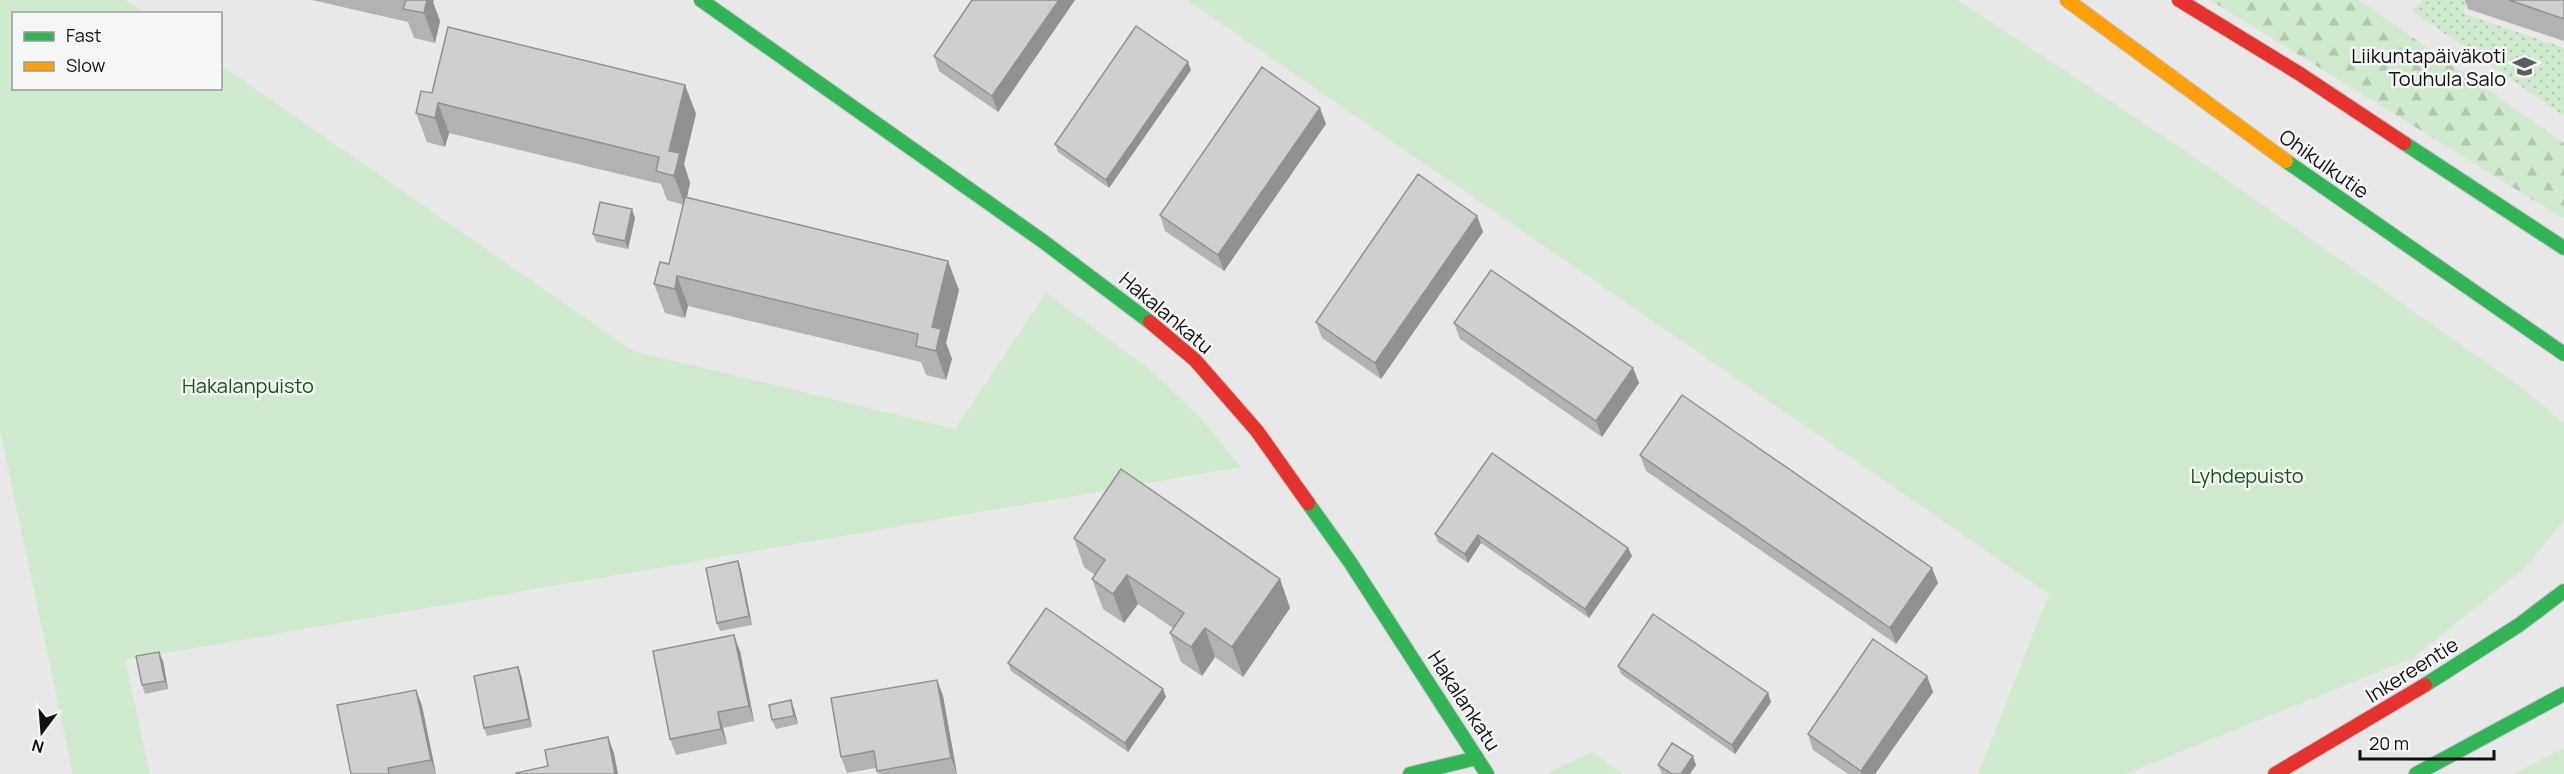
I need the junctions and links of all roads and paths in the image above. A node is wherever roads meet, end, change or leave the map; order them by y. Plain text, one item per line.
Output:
1 (701, 0) edge
2 (2067, 0) edge
3 (2179, 0) edge
4 (2564, 248) edge
5 (2564, 354) edge
6 (2564, 591) edge
7 (2564, 694) edge
8 (1477, 758) junction
9 (1410, 774) edge
10 (1487, 774) edge
11 (2275, 774) edge
12 (2416, 774) edge

1 - 8 street, Hakalankatu
2 - 5 street, Ohikulkutie
3 - 4 street
6 - 11 street, Inkereentie
7 - 12 street
8 - 9 street
8 - 10 street, Hakalankatu

